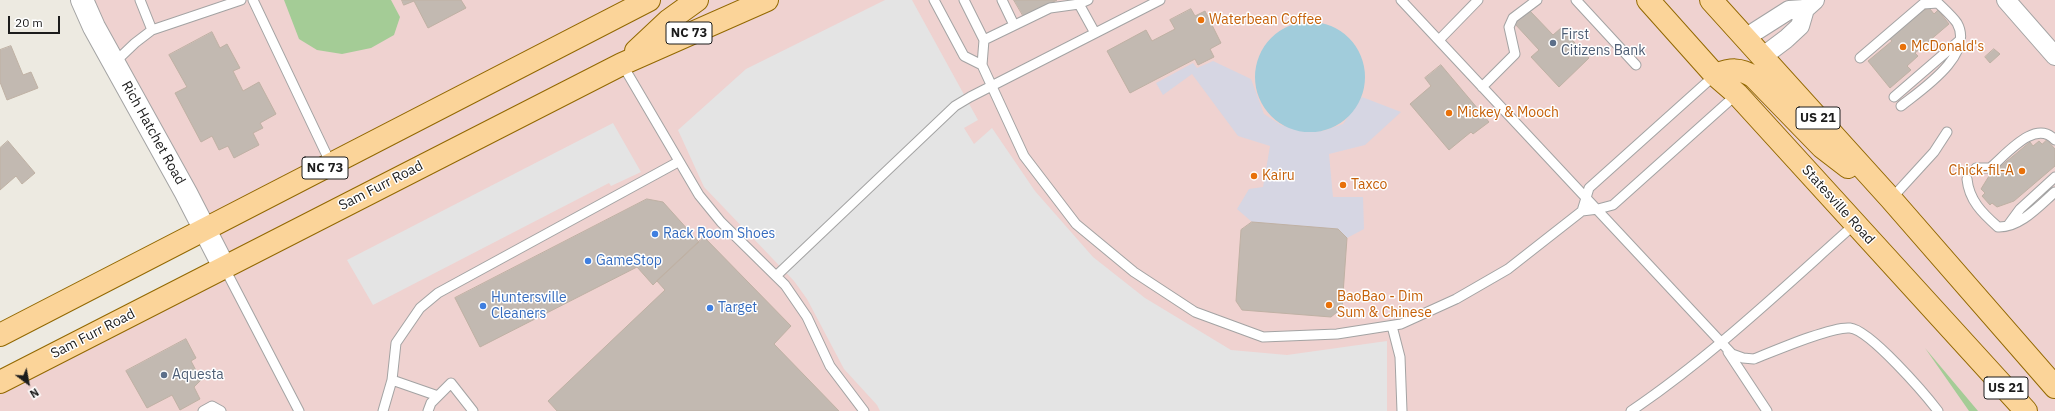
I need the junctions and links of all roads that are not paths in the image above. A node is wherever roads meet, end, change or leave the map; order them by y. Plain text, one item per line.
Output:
1 (82, 0) edge
2 (140, 0) edge
3 (241, 0) edge
4 (253, 0) edge
5 (649, 0) edge
6 (697, 0) edge
7 (767, 0) edge
8 (934, 0) edge
9 (964, 0) edge
10 (1002, 0) edge
11 (1088, 0) edge
12 (1160, 0) edge
13 (1401, 0) edge
14 (1478, 0) edge
15 (1537, 0) edge
16 (1576, 0) edge
17 (1648, 0) edge
18 (1711, 0) edge
19 (2006, 0) edge
20 (1079, 4) junction
21 (1810, 4) edge
22 (1014, 25) junction
23 (152, 30) junction
24 (1095, 33) junction
25 (1745, 38) junction
26 (984, 40) junction
27 (1439, 40) junction
28 (1960, 40) junction
29 (2055, 56) edge
30 (1762, 57) junction
31 (1860, 58) dead end
32 (114, 63) junction
33 (622, 64) junction
34 (982, 65) junction
35 (1636, 65) dead end
36 (1715, 75) junction
37 (992, 86) junction
38 (1482, 87) junction
39 (1737, 94) junction
40 (1894, 97) dead end
41 (1901, 106) dead end
42 (1947, 132) dead end
43 (2055, 140) edge
44 (678, 162) junction
45 (331, 164) junction
46 (1976, 168) dead end
47 (2055, 177) edge
48 (1967, 179) dead end
49 (2055, 192) edge
50 (1586, 196) junction
51 (1891, 199) junction
52 (1598, 209) junction
53 (1582, 211) junction
54 (1855, 224) junction
55 (2008, 225) junction
56 (205, 230) junction
57 (224, 267) junction
58 (776, 276) junction
59 (1392, 326) junction
60 (0, 335) edge
61 (1722, 343) junction
62 (392, 380) junction
63 (0, 382) edge
64 (2055, 387) edge
65 (438, 396) junction
66 (203, 411) edge
67 (221, 411) edge
68 (299, 411) edge
69 (383, 411) edge
70 (428, 411) edge
71 (474, 411) edge
72 (864, 411) edge
73 (1402, 411) edge
74 (1631, 411) edge
75 (1767, 411) edge
76 (1938, 411) edge
77 (2026, 411) edge

1 - 32 street, Rich Hatchet Road
2 - 23 lane
3 - 23 lane
4 - 45 lane
5 - 45 main road, NC 73
6 - 33 main road
7 - 33 main road, Sam Furr Road / NC 73
8 - 34 lane
9 - 26 lane
10 - 22 lane
11 - 20 lane
12 - 24 lane
13 - 27 lane
14 - 27 lane
15 - 38 lane
16 - 35 lane
17 - 36 main road, Statesville Road / US 21
18 - 25 main road, US 21
19 - 29 street
20 - 22 lane
20 - 24 lane
21 - 25 street
21 - 30 street
22 - 26 lane
23 - 32 lane
24 - 37 lane
25 - 30 main road, US 21
26 - 34 lane
27 - 38 lane
28 - 31 lane
28 - 40 lane
28 - 41 lane
30 - 51 main road, US 21
32 - 56 street, Rich Hatchet Road
33 - 44 lane
33 - 57 main road, Sam Furr Road / NC 73
34 - 37 lane
36 - 39 main road, Statesville Road / US 21
36 - 50 lane
36 - 51 main road
37 - 58 lane
37 - 59 lane
38 - 50 lane
39 - 52 lane
39 - 54 main road, Statesville Road / US 21
42 - 51 lane
43 - 46 lane
44 - 58 lane
44 - 62 lane
45 - 56 main road, NC 73
47 - 55 lane
48 - 55 lane
49 - 55 lane
50 - 52 lane
50 - 53 lane
51 - 64 main road, US 21
52 - 53 lane
52 - 61 lane
53 - 59 lane
54 - 61 lane
54 - 77 main road, Statesville Road / US 21
56 - 57 street, Rich Hatchet Road
56 - 60 main road, NC 73
57 - 63 main road, Sam Furr Road / NC 73
57 - 68 lane
58 - 72 lane
59 - 73 lane
61 - 74 lane
61 - 75 lane
61 - 76 lane
62 - 65 lane
62 - 69 lane
65 - 70 lane
65 - 71 lane
66 - 67 lane

